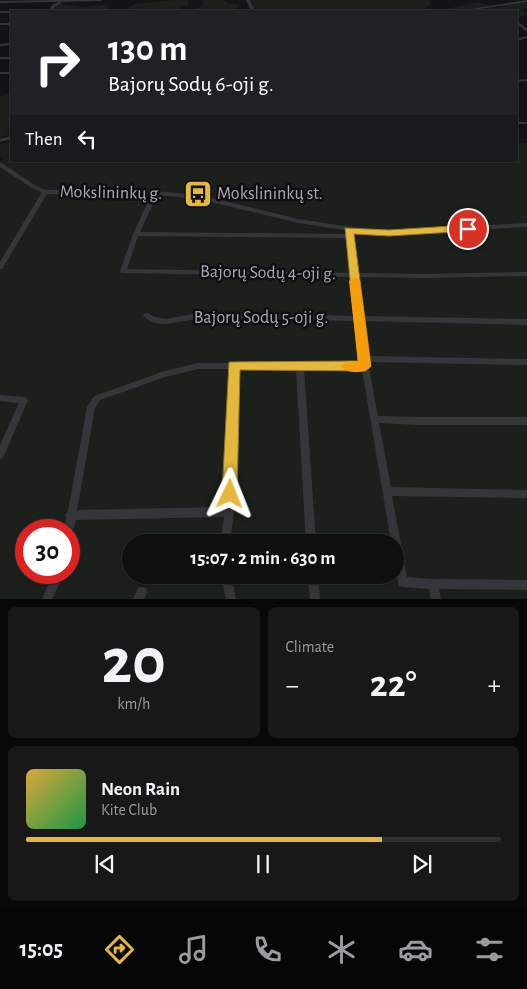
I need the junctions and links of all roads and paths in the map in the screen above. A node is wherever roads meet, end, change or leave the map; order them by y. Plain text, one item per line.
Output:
1 (100, 0) edge
2 (64, 1) edge
3 (527, 1) edge
4 (0, 2) edge
5 (51, 10) edge
6 (467, 10) edge
7 (0, 164) edge
8 (45, 192) junction
9 (156, 193) junction
10 (527, 225) edge
11 (349, 233) junction
12 (136, 234) junction
13 (0, 267) edge
14 (527, 274) edge
15 (354, 275) junction
16 (147, 316) dead end
17 (359, 319) junction
18 (527, 322) edge
19 (365, 362) junction
20 (527, 362) edge
21 (233, 365) junction
22 (300, 366) junction
23 (0, 398) edge
24 (374, 418) junction
25 (527, 421) edge
26 (0, 455) edge
27 (387, 491) junction
28 (527, 494) edge
29 (229, 512) junction
30 (70, 515) junction
31 (70, 519) edge
32 (226, 534) edge
33 (310, 534) edge
34 (394, 534) edge
35 (404, 582) edge
36 (54, 584) edge
37 (228, 584) edge
38 (314, 584) edge
39 (433, 584) junction
40 (527, 585) edge
41 (47, 599) edge
42 (232, 599) edge
43 (315, 599) edge
44 (436, 599) edge

1 - 2 street
2 - 4 street
2 - 5 street
3 - 6 street
7 - 8 street, Mokslininkų g.
8 - 9 street, Mokslininkų g.
8 - 13 street
9 - 11 street, Mokslininkų g.
9 - 12 street, Bajorų Sodų 4-oji g.
10 - 11 street, Mokslininkų g.
11 - 12 street
11 - 15 street
12 - 15 street, Bajorų Sodų 4-oji g.
14 - 15 street, Bajorų Sodų 4-oji g.
15 - 17 street
16 - 17 street, Bajorų Sodų 5-oji g.
17 - 18 street, Bajorų Sodų 5-oji g.
17 - 19 street
19 - 20 street
19 - 22 street
19 - 24 street
21 - 22 street
21 - 29 street
21 - 30 street
22 - 33 street
23 - 26 street
24 - 25 street
24 - 27 street
27 - 28 street
27 - 34 street
29 - 30 street
29 - 32 street
30 - 31 street
35 - 39 street
36 - 41 street
37 - 42 street
38 - 43 street
39 - 40 street
39 - 44 street

